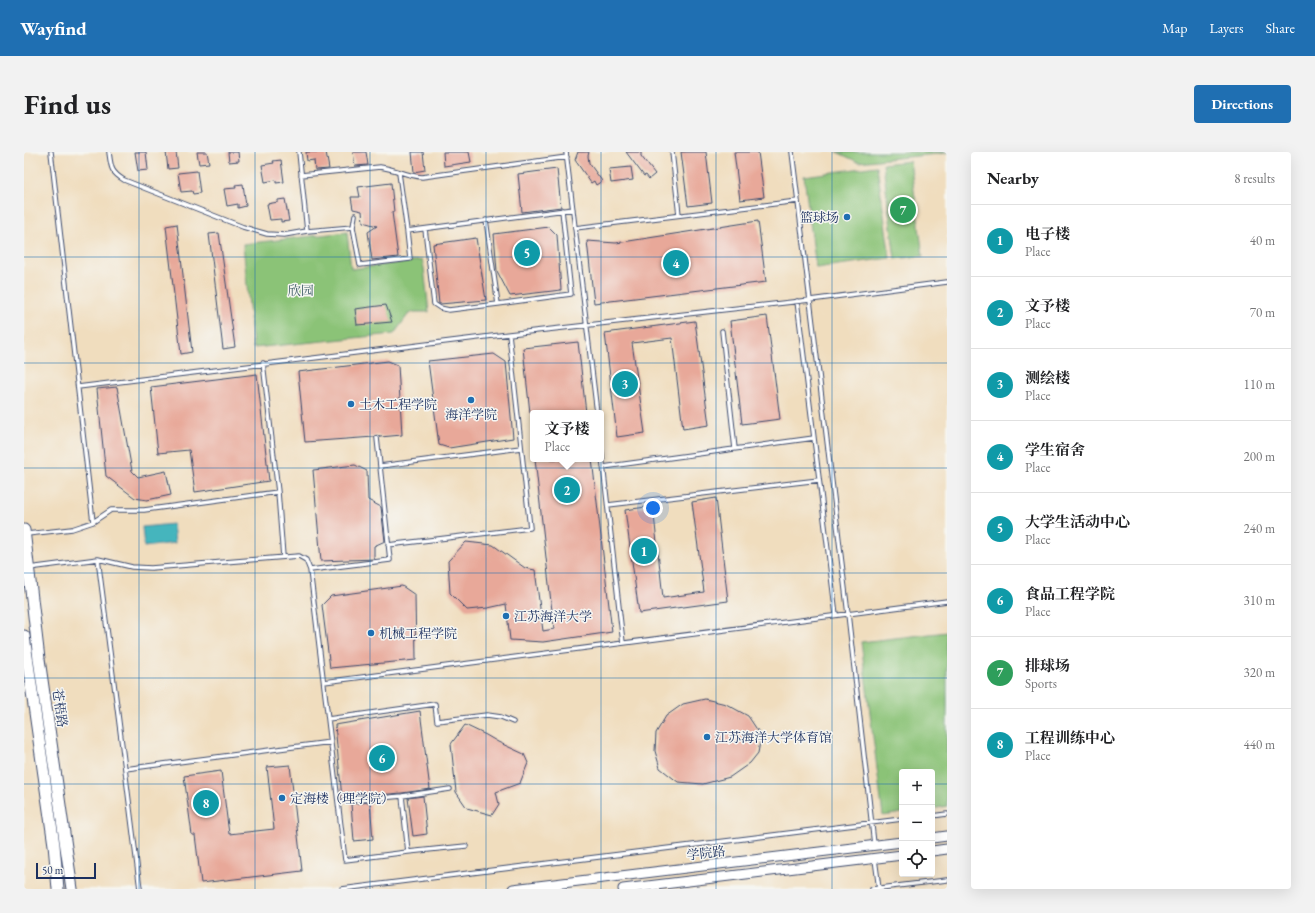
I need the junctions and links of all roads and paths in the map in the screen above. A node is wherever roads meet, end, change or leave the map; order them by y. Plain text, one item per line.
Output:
1 (51, 152) edge
2 (109, 152) edge
3 (299, 152) edge
4 (566, 152) edge
5 (672, 152) edge
6 (792, 152) edge
7 (567, 157) junction
8 (399, 173) junction
9 (301, 175) junction
10 (798, 201) junction
11 (573, 209) junction
12 (562, 210) junction
13 (355, 215) dead end
14 (679, 215) junction
15 (486, 220) junction
16 (353, 227) junction
17 (575, 228) junction
18 (425, 229) junction
19 (307, 231) junction
20 (406, 231) junction
21 (947, 282) edge
22 (810, 300) junction
23 (797, 301) junction
24 (498, 304) junction
25 (587, 325) junction
26 (722, 331) dead end
27 (509, 334) junction
28 (263, 363) junction
29 (78, 387) junction
30 (597, 410) edge
31 (377, 438) dead end
32 (814, 438) junction
33 (522, 448) junction
34 (735, 449) junction
35 (602, 462) edge
36 (380, 466) junction
37 (603, 467) junction
38 (819, 480) junction
39 (278, 492) junction
40 (608, 505) junction
41 (93, 522) junction
42 (24, 530) edge
43 (24, 534) edge
44 (388, 545) junction
45 (283, 557) junction
46 (98, 559) junction
47 (28, 568) junction
48 (310, 570) junction
49 (947, 601) edge
50 (848, 614) junction
51 (836, 615) junction
52 (24, 636) edge
53 (623, 643) junction
54 (324, 682) junction
55 (328, 719) junction
56 (513, 722) dead end
57 (331, 742) junction
58 (125, 769) junction
59 (450, 789) dead end
60 (402, 796) junction
61 (338, 802) junction
62 (947, 814) edge
63 (935, 816) edge
64 (899, 820) edge
65 (872, 823) junction
66 (947, 836) edge
67 (935, 838) edge
68 (899, 842) edge
69 (874, 845) junction
70 (466, 846) dead end
71 (947, 849) edge
72 (935, 851) edge
73 (408, 852) junction
74 (899, 855) edge
75 (875, 858) junction
76 (947, 880) edge
77 (58, 889) edge
78 (72, 889) edge
79 (140, 889) edge
80 (342, 889) edge
81 (513, 889) edge
82 (623, 889) edge
83 (872, 889) edge
84 (878, 889) edge

1 - 29 lane
2 - 19 lane
3 - 9 lane
4 - 7 lane
5 - 14 lane
6 - 10 lane
7 - 8 lane
7 - 11 lane
8 - 9 lane
8 - 20 lane
9 - 19 lane
10 - 14 lane
10 - 22 lane
11 - 12 lane
11 - 17 lane
12 - 15 lane
12 - 24 lane
13 - 16 lane
14 - 17 lane
15 - 18 lane
15 - 24 lane
16 - 19 lane
16 - 20 lane
17 - 25 lane
18 - 20 lane
18 - 24 lane
21 - 22 lane
22 - 23 lane
22 - 50 lane
23 - 25 lane
23 - 32 lane
25 - 27 lane
25 - 30 lane
26 - 34 lane
27 - 28 lane
27 - 33 lane
28 - 29 lane
28 - 39 lane
29 - 41 lane
31 - 36 lane
32 - 34 lane
32 - 38 lane
33 - 36 lane
33 - 44 lane
34 - 37 lane
35 - 37 lane
36 - 44 lane
37 - 40 lane
38 - 40 lane
38 - 51 lane
39 - 41 lane
39 - 45 lane
40 - 53 lane
41 - 43 lane
42 - 43 main road, 苍梧路
43 - 47 main road, 苍梧路
44 - 48 lane
45 - 46 lane
45 - 48 lane
46 - 47 lane
46 - 58 lane
47 - 78 main road, 苍梧路
48 - 54 lane
49 - 50 lane
50 - 51 lane
50 - 65 lane
51 - 53 lane
52 - 77 main road, 苍梧路
53 - 54 lane
54 - 55 lane
55 - 56 lane
55 - 57 lane
57 - 58 lane
57 - 61 lane
58 - 79 lane
59 - 60 lane
60 - 61 lane
60 - 73 lane
61 - 73 lane
62 - 63 lane
64 - 65 lane
65 - 69 lane
65 - 80 lane
66 - 67 main road
68 - 69 main road, 学院路
69 - 81 main road, 学院路
70 - 73 lane
71 - 72 main road
74 - 75 main road, 学院路
75 - 82 main road, 学院路
75 - 84 lane
76 - 84 lane
83 - 84 lane

